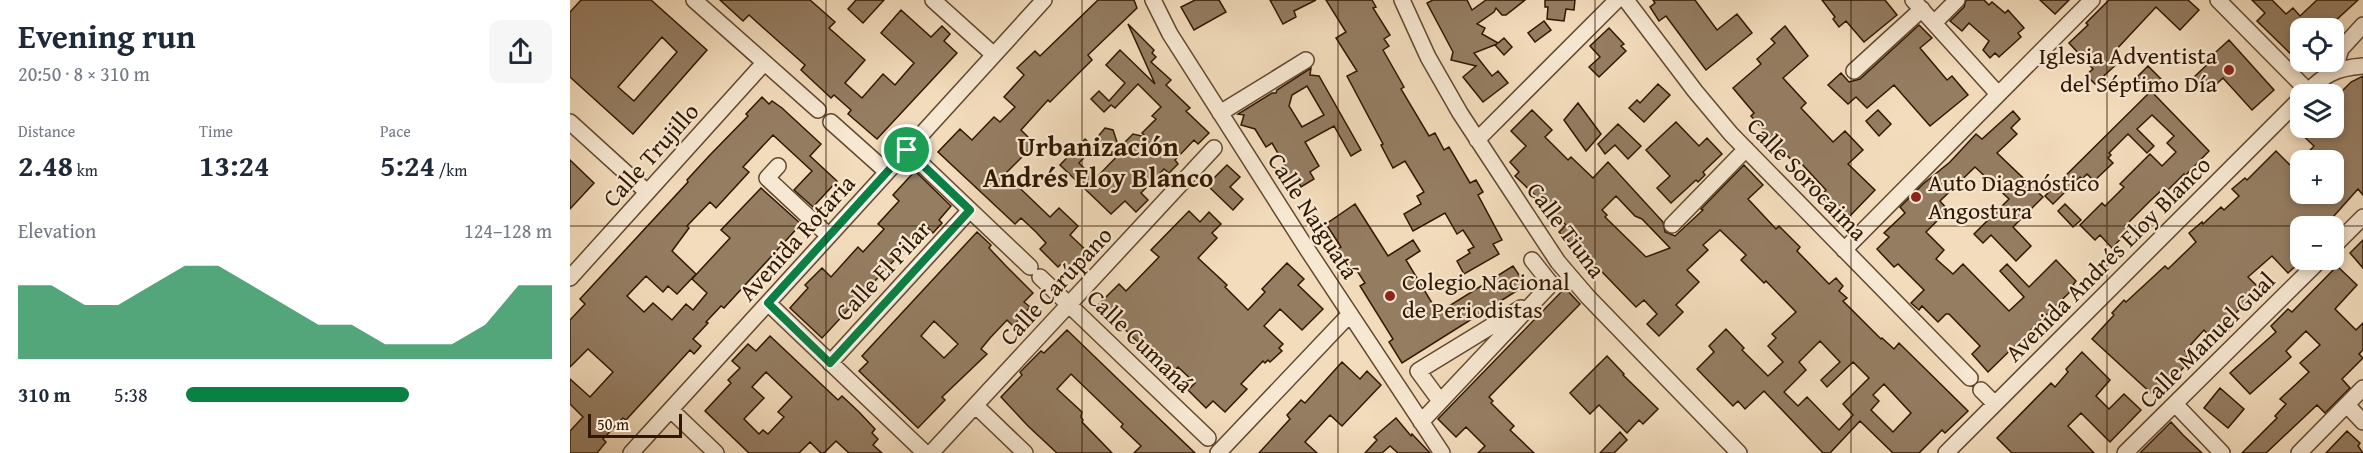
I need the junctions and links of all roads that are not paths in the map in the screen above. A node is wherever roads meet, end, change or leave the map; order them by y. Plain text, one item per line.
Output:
1 (694, 0) edge
2 (933, 0) edge
3 (1044, 0) edge
4 (1153, 0) edge
5 (1402, 0) edge
6 (1625, 0) edge
7 (1957, 0) edge
8 (2092, 0) edge
9 (2218, 0) edge
10 (1917, 5) edge
11 (1934, 23) junction
12 (2363, 25) edge
13 (2344, 46) edge
14 (994, 55) junction
15 (1306, 60) dead end
16 (764, 63) junction
17 (2363, 66) edge
18 (2344, 69) edge
19 (1854, 71) dead end
20 (2332, 72) edge
21 (2295, 84) edge
22 (2316, 84) edge
23 (1998, 94) junction
24 (2290, 108) edge
25 (818, 110) dead end
26 (1220, 113) junction
27 (570, 122) edge
28 (831, 122) dead end
29 (1476, 140) junction
30 (1214, 148) dead end
31 (1746, 149) junction
32 (907, 150) junction
33 (778, 166) dead end
34 (887, 172) junction
35 (647, 192) junction
36 (970, 210) junction
37 (2363, 217) edge
38 (1672, 225) dead end
39 (829, 236) junction
40 (2344, 236) edge
41 (1844, 250) junction
42 (1532, 260) dead end
43 (2310, 270) edge
44 (570, 278) edge
45 (1538, 298) junction
46 (768, 303) junction
47 (1069, 305) junction
48 (1350, 314) junction
49 (830, 363) junction
50 (1970, 378) dead end
51 (2363, 388) edge
52 (1981, 390) dead end
53 (1440, 401) junction
54 (1995, 404) junction
55 (2175, 404) junction
56 (2347, 405) junction
57 (976, 406) junction
58 (670, 410) junction
59 (1421, 422) junction
60 (2363, 422) edge
61 (1208, 438) dead end
62 (631, 453) edge
63 (716, 453) edge
64 (925, 453) edge
65 (931, 453) edge
66 (1025, 453) edge
67 (1218, 453) edge
68 (1442, 453) edge
69 (1739, 453) edge
70 (1946, 453) edge
71 (2125, 453) edge
72 (2222, 453) edge
73 (2299, 453) edge

1 - 16 street
2 - 14 street
3 - 14 street, Avenida Rotaria
4 - 26 street, Calle Naiguatá
5 - 29 street, Calle Tiuna
6 - 29 street
6 - 31 street, Calle Sorocaima
7 - 11 street
8 - 23 street
9 - 21 street
10 - 11 street
10 - 19 street
11 - 23 street
12 - 13 street
14 - 32 street, Avenida Rotaria
15 - 26 street
16 - 25 street
16 - 35 street, Calle Trujillo
17 - 18 street
20 - 22 street, Avenida Andrés Eloy Blanco
23 - 41 street
24 - 54 street, Avenida Andrés Eloy Blanco
26 - 48 street, Calle Naiguatá
27 - 35 street
28 - 34 street
29 - 69 street, Calle Tiuna
30 - 47 street, Calle Carúpano
31 - 38 street
31 - 41 street, Calle Sorocaima
32 - 34 street, Avenida Rotaria
32 - 36 street, Calle Cumaná
33 - 39 street
34 - 39 street, Avenida Rotaria
35 - 44 street, Calle Trujillo
36 - 47 street, Calle Cumaná
36 - 49 street, Calle El Pilar
37 - 40 street
39 - 46 street, Avenida Rotaria
41 - 50 street, Calle Sorocaima
42 - 45 street
43 - 55 street, Calle Manuel Gual
45 - 53 street
45 - 53 street
46 - 49 street
46 - 58 street, Avenida Rotaria
47 - 57 street, Calle Carúpano
47 - 61 street, Calle Cumaná
48 - 59 street, Calle Naiguatá
48 - 67 street
49 - 64 street
51 - 56 street
52 - 54 street
53 - 59 street
54 - 70 street, Avenida Andrés Eloy Blanco
55 - 71 street, Calle Manuel Gual
55 - 72 street
56 - 60 street
56 - 73 street
57 - 65 street, Calle Carúpano
57 - 66 street
58 - 62 street, Avenida Rotaria
58 - 63 street
59 - 68 street, Calle Naiguatá

